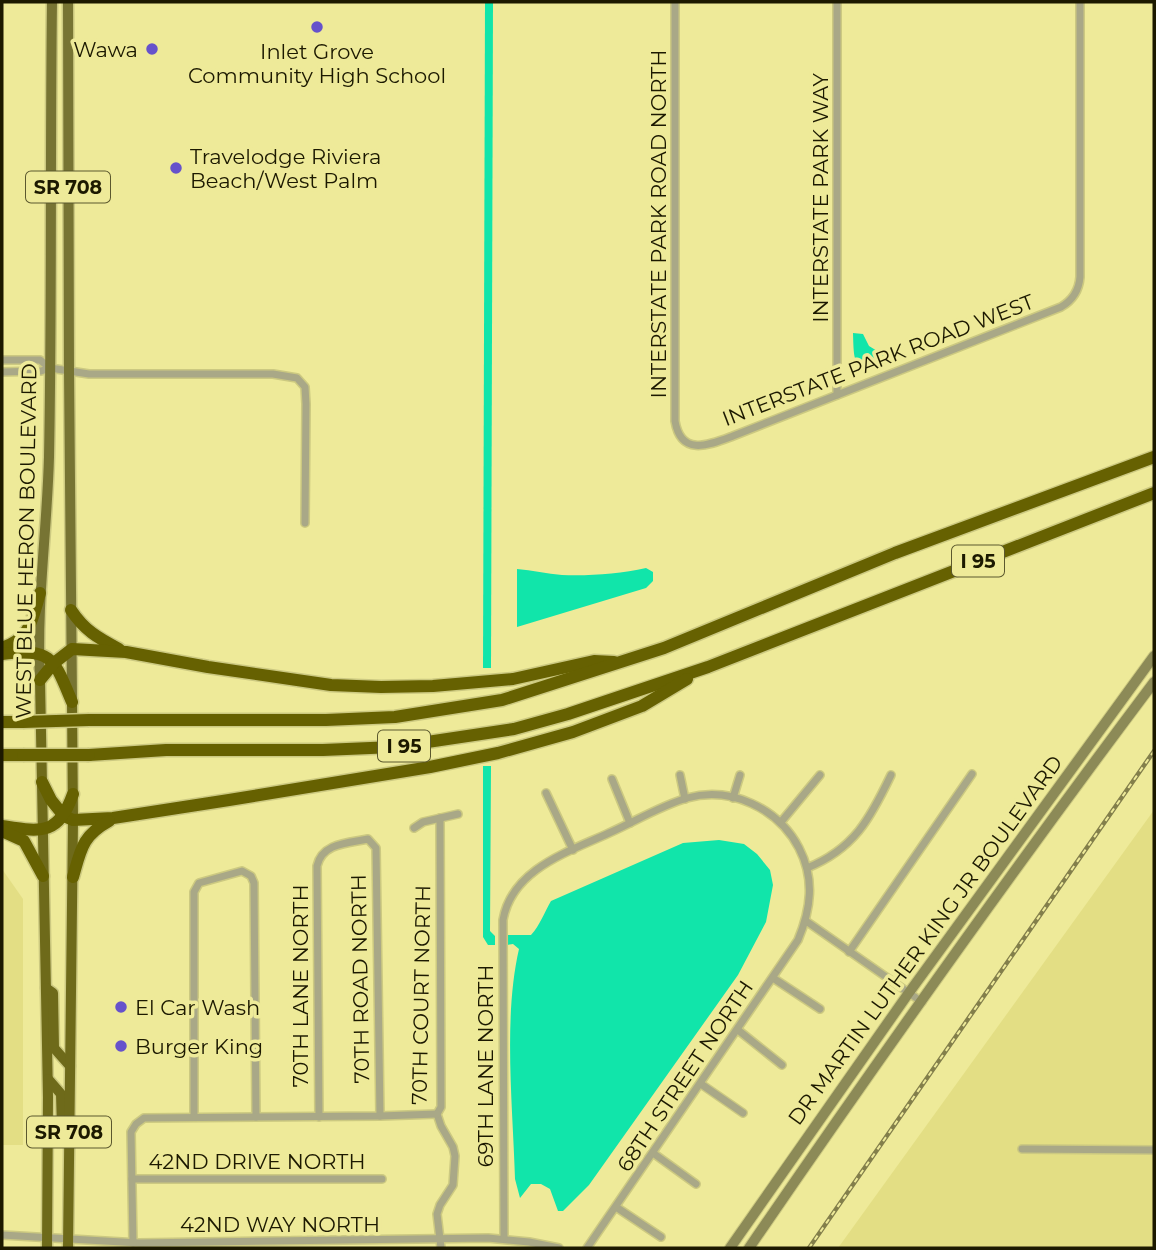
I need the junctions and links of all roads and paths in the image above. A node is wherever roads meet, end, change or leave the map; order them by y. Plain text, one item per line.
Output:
1 (52, 2) edge
2 (68, 2) edge
3 (675, 2) edge
4 (837, 2) edge
5 (1080, 2) edge
6 (2, 360) edge
7 (50, 368) junction
8 (69, 371) junction
9 (2, 372) edge
10 (837, 395) junction
11 (687, 442) joint
12 (1154, 457) edge
13 (1154, 493) edge
14 (305, 523) dead end
15 (40, 593) junction
16 (71, 610) junction
17 (2, 648) edge
18 (72, 649) junction
19 (126, 652) junction
20 (2, 654) edge
21 (39, 654) junction
22 (1154, 656) edge
23 (622, 662) junction
24 (54, 663) junction
25 (708, 667) junction
26 (40, 680) junction
27 (1154, 682) edge
28 (72, 702) junction
29 (2, 722) edge
30 (2, 755) edge
31 (972, 774) dead end
32 (680, 775) dead end
33 (740, 775) dead end
34 (820, 775) dead end
35 (891, 775) dead end
36 (611, 779) dead end
37 (42, 782) junction
38 (546, 793) dead end
39 (74, 794) joint
40 (733, 798) junction
41 (685, 799) junction
42 (458, 814) dead end
43 (69, 818) junction
44 (113, 818) junction
45 (440, 818) junction
46 (781, 822) junction
47 (630, 823) junction
48 (414, 828) dead end
49 (2, 829) edge
50 (41, 831) junction
51 (573, 850) junction
52 (320, 856) joint
53 (807, 868) junction
54 (43, 876) junction
55 (73, 877) junction
56 (806, 921) junction
57 (849, 952) junction
58 (773, 978) junction
59 (46, 988) junction
60 (908, 993) junction
61 (922, 1003) junction
62 (820, 1009) dead end
63 (738, 1030) junction
64 (782, 1065) dead end
65 (70, 1066) junction
66 (48, 1079) junction
67 (701, 1084) junction
68 (743, 1113) dead end
69 (437, 1114) junction
70 (380, 1116) junction
71 (194, 1117) junction
72 (256, 1117) junction
73 (318, 1117) junction
74 (1022, 1149) dead end
75 (1154, 1150) edge
76 (653, 1153) junction
77 (69, 1161) junction
78 (132, 1179) junction
79 (382, 1179) dead end
80 (696, 1184) dead end
81 (616, 1207) junction
82 (2, 1235) edge
83 (661, 1237) dead end
84 (504, 1239) junction
85 (47, 1243) edge
86 (133, 1243) junction
87 (68, 1244) edge
88 (441, 1244) edge
89 (183, 1245) edge
90 (247, 1245) edge
91 (311, 1245) edge
92 (377, 1245) edge
93 (559, 1248) edge
94 (587, 1248) edge
95 (730, 1248) edge
96 (749, 1248) edge

1 - 7 main road, WEST BLUE HERON BOULEVARD / SR 708
2 - 8 main road, WEST BLUE HERON BOULEVARD / SR 708
3 - 11 street, INTERSTATE PARK ROAD NORTH
4 - 10 street, INTERSTATE PARK WAY
5 - 10 street, INTERSTATE PARK ROAD WEST
6 - 7 street
7 - 8 street
7 - 9 street
7 - 15 main road, WEST BLUE HERON BOULEVARD / SR 708
8 - 14 street
8 - 16 main road, WEST BLUE HERON BOULEVARD / SR 708
10 - 11 street, INTERSTATE PARK ROAD WEST
12 - 23 highway, I 95
13 - 25 highway, I 95
15 - 17 highway
15 - 21 main road, WEST BLUE HERON BOULEVARD / SR 708
16 - 18 main road, WEST BLUE HERON BOULEVARD / SR 708
16 - 19 highway
18 - 19 highway
18 - 24 highway
18 - 28 main road, WEST BLUE HERON BOULEVARD / SR 708
19 - 23 highway
20 - 21 highway
21 - 24 highway
21 - 26 main road, WEST BLUE HERON BOULEVARD / SR 708
22 - 60 main road, DR MARTIN LUTHER KING JR BOULEVARD
23 - 29 highway, I 95, bridge
24 - 26 highway
24 - 28 highway
25 - 30 highway, I 95, bridge
25 - 44 highway
26 - 37 highway, WEST BLUE HERON BOULEVARD / SR 708
27 - 61 main road, DR MARTIN LUTHER KING JR BOULEVARD
28 - 39 highway, WEST BLUE HERON BOULEVARD / SR 708
31 - 57 street
32 - 41 street
33 - 40 street
34 - 46 street
35 - 53 street
36 - 47 street
37 - 43 highway
37 - 50 highway, WEST BLUE HERON BOULEVARD / SR 708
38 - 51 street
39 - 43 highway
40 - 41 street
40 - 46 street
41 - 47 street
42 - 45 street
43 - 44 highway
43 - 50 highway
43 - 55 highway, SR 708
44 - 55 highway
45 - 48 street
45 - 69 street, 70TH COURT NORTH
46 - 53 street
47 - 51 street
49 - 50 highway
49 - 54 highway
50 - 54 highway, WEST BLUE HERON BOULEVARD / SR 708
51 - 84 street, 69TH LANE NORTH
52 - 70 street, 70TH ROAD NORTH
52 - 73 street, 70TH LANE NORTH
53 - 56 street, 68TH STREET NORTH
54 - 59 highway, WEST BLUE HERON BOULEVARD / SR 708
55 - 65 highway, SR 708
56 - 57 street
56 - 58 street, 68TH STREET NORTH
57 - 60 street
58 - 62 street
58 - 63 street, 68TH STREET NORTH
59 - 65 highway
59 - 66 highway, WEST BLUE HERON BOULEVARD / SR 708
60 - 61 street
60 - 95 main road, DR MARTIN LUTHER KING JR BOULEVARD
61 - 96 main road, DR MARTIN LUTHER KING JR BOULEVARD
63 - 64 street
63 - 67 street, 68TH STREET NORTH
65 - 77 highway, SR 708
66 - 77 highway
66 - 85 highway, WEST BLUE HERON BOULEVARD / SR 708
67 - 68 street
67 - 76 street, 68TH STREET NORTH
69 - 70 street
69 - 88 street, 70TH COURT NORTH
70 - 73 street
71 - 72 street
71 - 72 street
71 - 78 street
72 - 73 street
74 - 75 street
76 - 80 street
76 - 81 street, 68TH STREET NORTH
77 - 87 highway, SR 708
78 - 79 street, 42ND DRIVE NORTH
78 - 86 street
81 - 83 street
81 - 94 street, 68TH STREET NORTH
82 - 85 street, 42ND WAY NORTH
84 - 88 street, 42ND WAY NORTH
84 - 93 street, 42ND WAY NORTH
85 - 87 street, 42ND WAY NORTH
86 - 87 street, 42ND WAY NORTH
86 - 89 street, 42ND WAY NORTH
88 - 92 street, 42ND WAY NORTH
89 - 90 street, 42ND WAY NORTH
90 - 91 street, 42ND WAY NORTH
91 - 92 street, 42ND WAY NORTH

